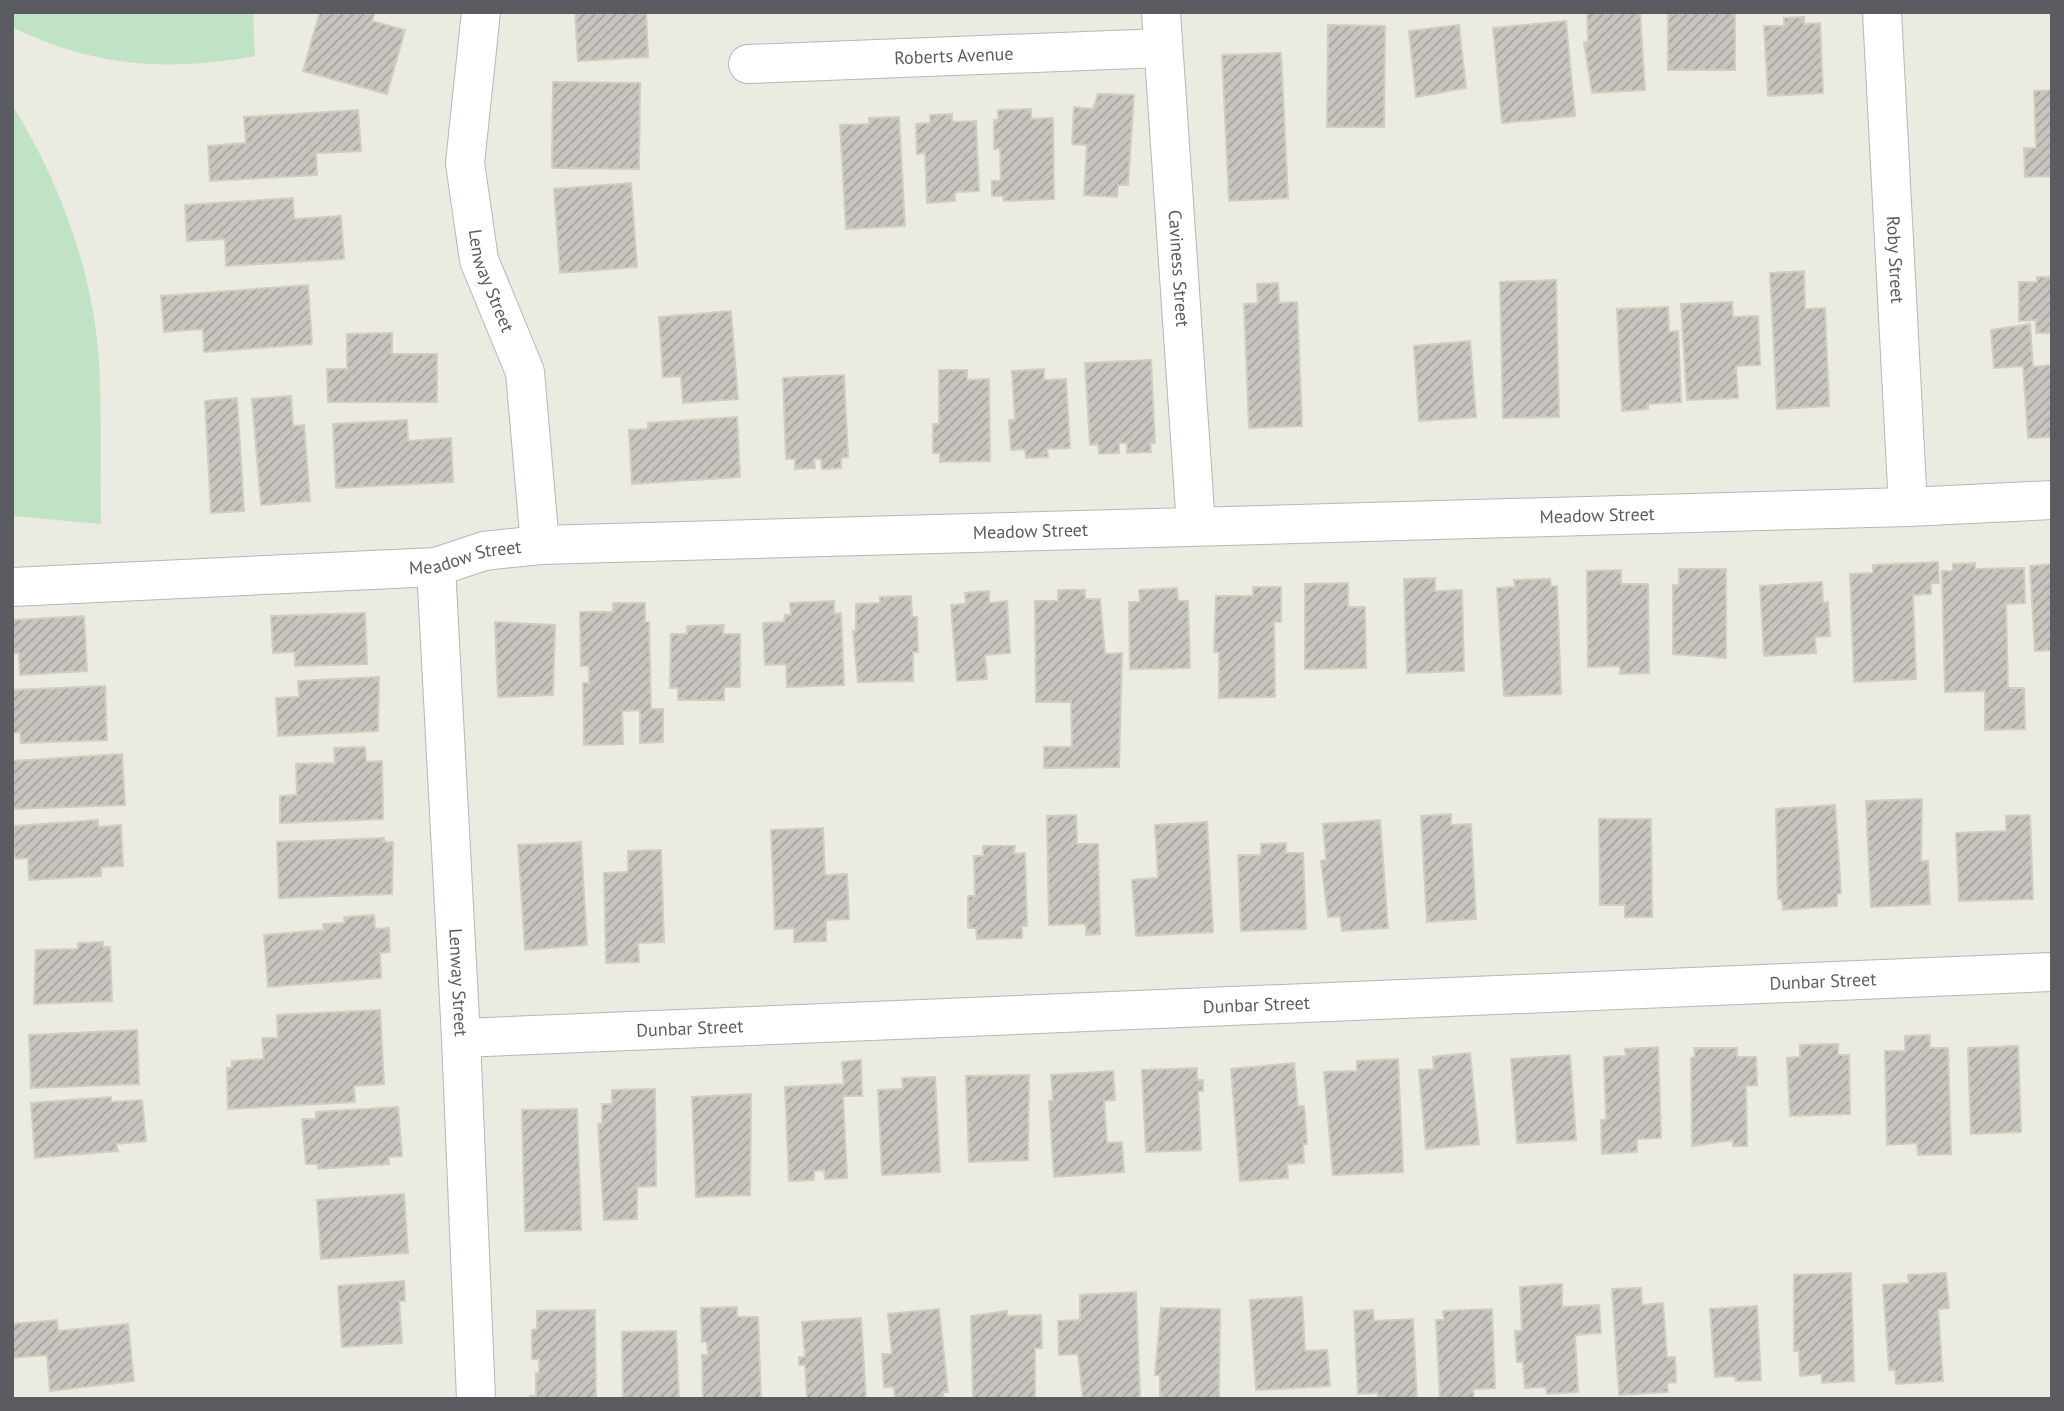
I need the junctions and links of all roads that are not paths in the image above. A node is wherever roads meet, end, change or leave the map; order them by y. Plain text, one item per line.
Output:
1 (481, 12) edge
2 (1882, 12) edge
3 (1162, 30) edge
4 (748, 64) dead end
5 (2052, 500) edge
6 (1908, 507) junction
7 (1196, 526) junction
8 (540, 545) junction
9 (436, 567) junction
10 (12, 587) edge
11 (2052, 972) edge
12 (461, 1038) junction
13 (476, 1399) edge

1 - 8 street, Lenway Street
2 - 6 street, Roby Street
3 - 4 street, Roberts Avenue
3 - 7 street, Caviness Street
5 - 6 street, Meadow Street
6 - 7 street, Meadow Street
7 - 8 street, Meadow Street
8 - 9 street, Meadow Street
9 - 10 street, Meadow Street
9 - 12 street, Lenway Street
11 - 12 street, Dunbar Street
12 - 13 street, Lenway Street

